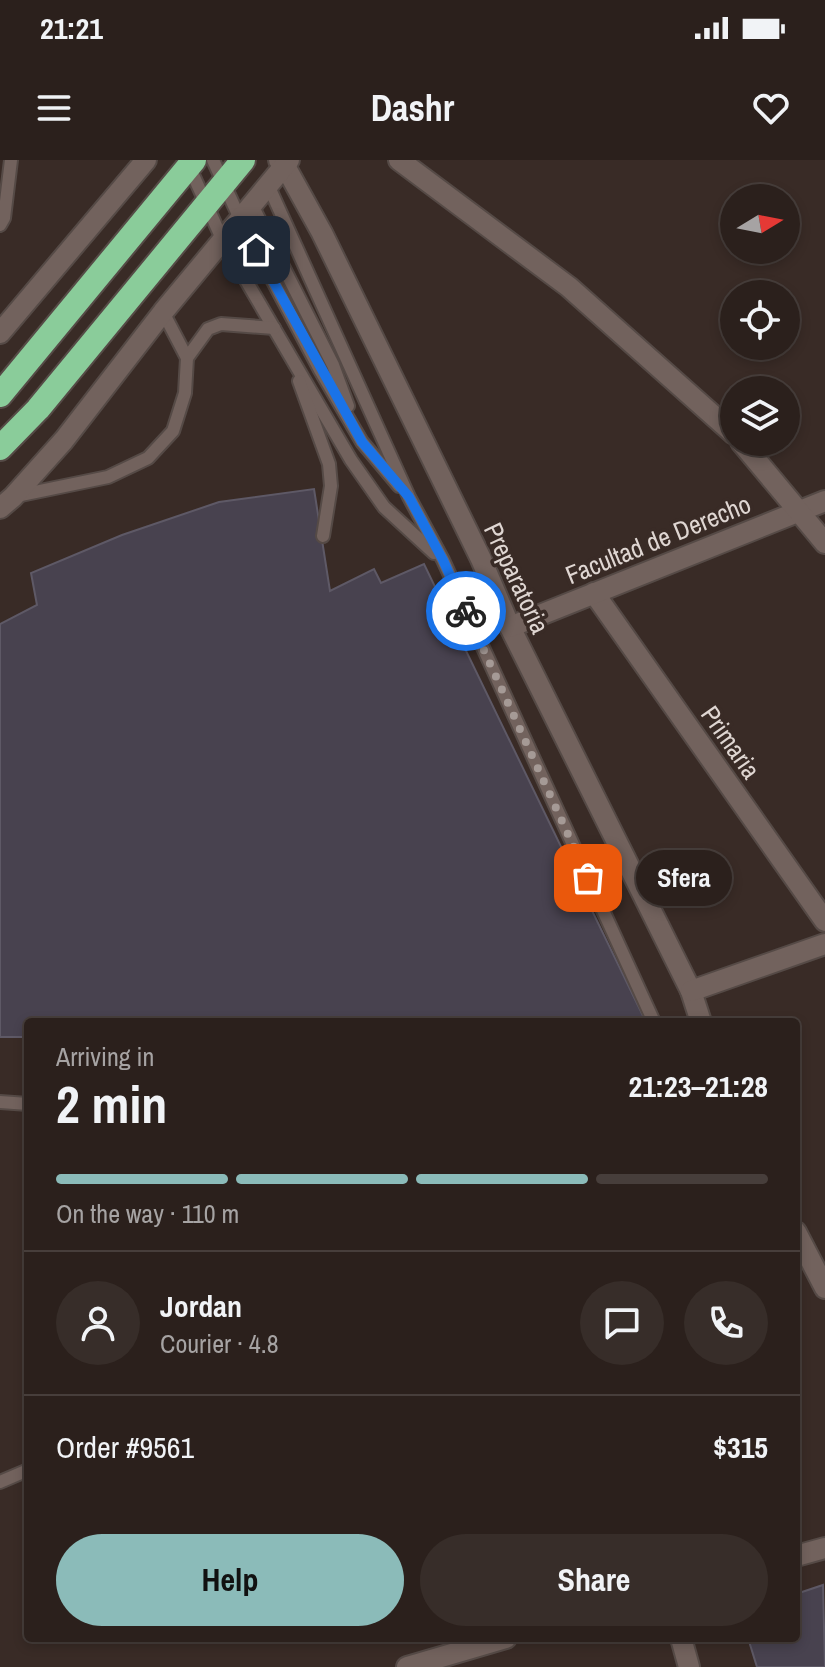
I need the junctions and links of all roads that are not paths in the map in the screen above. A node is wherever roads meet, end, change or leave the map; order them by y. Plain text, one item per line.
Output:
1 (11, 160) edge
2 (146, 160) edge
3 (243, 160) edge
4 (399, 160) edge
5 (196, 162) edge
6 (284, 162) edge
7 (223, 183) junction
8 (269, 187) junction
9 (207, 205) junction
10 (247, 214) junction
11 (0, 225) edge
12 (223, 241) junction
13 (163, 312) junction
14 (274, 328) junction
15 (0, 333) edge
16 (288, 351) junction
17 (187, 358) junction
18 (0, 395) edge
19 (720, 422) edge
20 (362, 442) junction
21 (0, 448) edge
22 (753, 456) edge
23 (409, 497) junction
24 (825, 501) edge
25 (7, 502) edge
26 (800, 510) junction
27 (323, 536) dead end
28 (825, 543) edge
29 (443, 560) junction
30 (594, 593) junction
31 (510, 627) junction
32 (825, 921) edge
33 (825, 944) edge
34 (691, 991) junction
35 (652, 1018) edge
36 (700, 1018) edge
37 (0, 1102) edge
38 (24, 1104) edge
39 (800, 1240) edge
40 (825, 1288) edge
41 (24, 1472) edge
42 (0, 1482) edge
43 (825, 1548) edge
44 (800, 1555) edge
45 (492, 1642) edge
46 (682, 1642) edge
47 (407, 1667) edge
48 (689, 1667) edge

1 - 11 lane
2 - 15 street
3 - 7 highway
4 - 19 street
5 - 7 lane
5 - 9 lane
5 - 18 highway
6 - 8 street
6 - 31 street, Preparatoria
7 - 9 highway
7 - 10 lane
8 - 10 street
8 - 23 lane
9 - 12 lane
9 - 21 highway
10 - 12 street
10 - 20 lane
10 - 20 lane
12 - 13 street
12 - 14 lane
13 - 17 lane
13 - 25 street
14 - 16 lane
14 - 17 lane
16 - 27 lane
16 - 29 lane
17 - 25 lane
20 - 23 lane
22 - 26 street
23 - 29 lane
24 - 26 street, Facultad de Derecho
26 - 28 street
26 - 30 street, Facultad de Derecho
29 - 35 lane
30 - 31 street, Facultad de Derecho
30 - 32 street, Primaria
31 - 34 street, Preparatoria
33 - 34 street
34 - 36 street, Preparatoria
37 - 38 lane
39 - 40 street
41 - 42 lane
43 - 44 street
45 - 47 street
46 - 48 street

